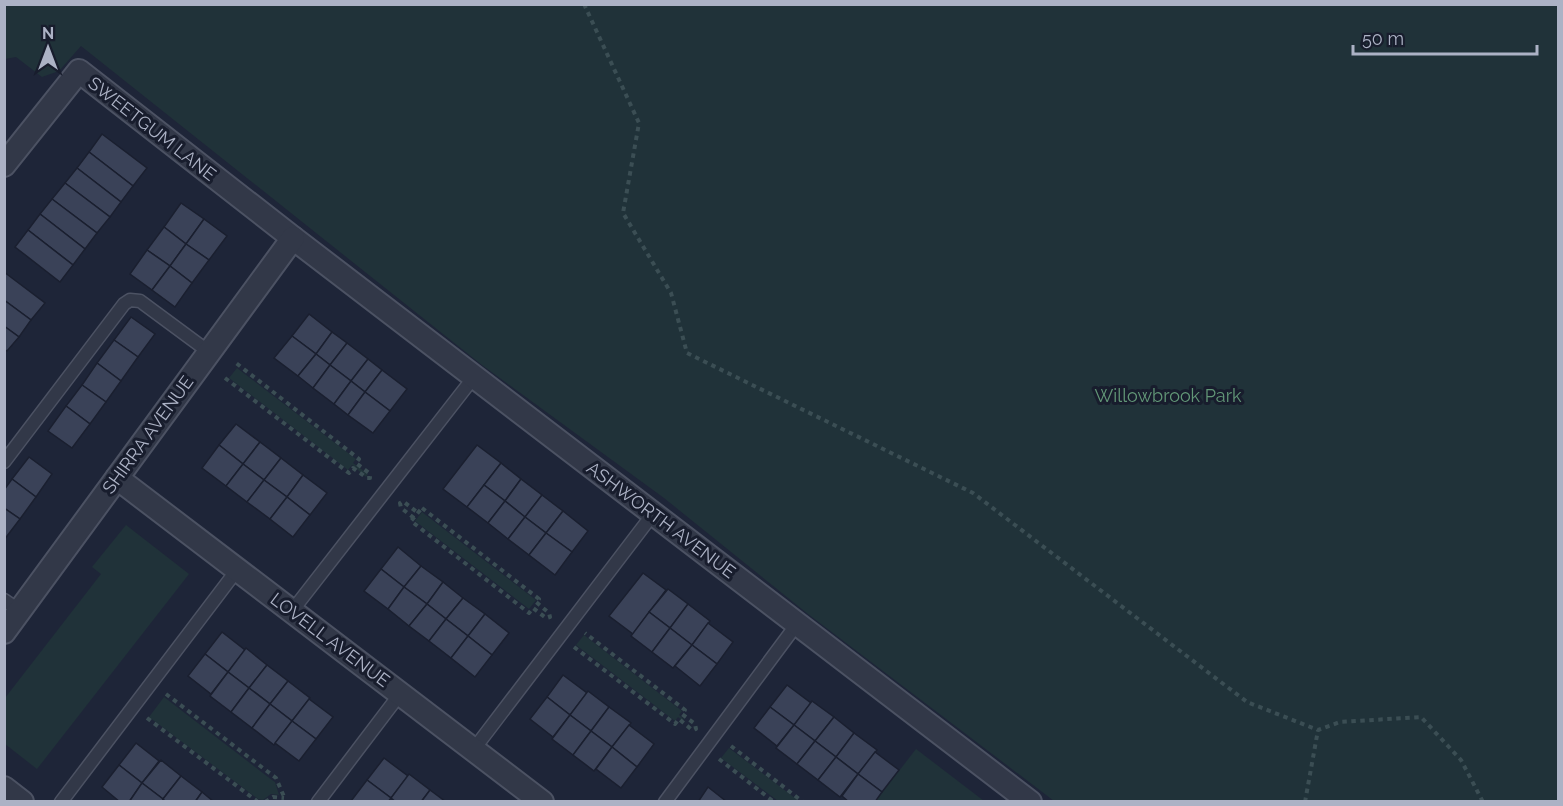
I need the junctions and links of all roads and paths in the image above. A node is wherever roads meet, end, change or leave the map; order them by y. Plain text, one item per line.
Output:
1 (584, 4) edge
2 (4, 165) edge
3 (292, 238) junction
4 (209, 352) junction
5 (236, 363) dead end
6 (474, 377) junction
7 (225, 378) dead end
8 (4, 462) edge
9 (117, 478) junction
10 (418, 513) junction
11 (653, 514) junction
12 (414, 518) junction
13 (237, 570) junction
14 (12, 606) edge
15 (292, 611) junction
16 (797, 624) junction
17 (4, 632) edge
18 (585, 633) dead end
19 (574, 647) dead end
20 (166, 694) dead end
21 (400, 694) junction
22 (147, 718) dead end
23 (1318, 730) junction
24 (731, 746) dead end
25 (474, 749) junction
26 (719, 759) dead end
27 (4, 788) edge
28 (22, 801) edge
29 (61, 801) edge
30 (258, 801) edge
31 (265, 801) edge
32 (318, 801) edge
33 (542, 801) edge
34 (665, 801) edge
35 (774, 801) edge
36 (803, 801) edge
37 (1030, 801) edge
38 (1305, 801) edge
39 (1483, 801) edge

1 - 23 path
2 - 3 street, SWEETGUM LANE
3 - 4 street, SHIRRA AVENUE
3 - 6 street, ASHWORTH AVENUE
4 - 8 lane
4 - 9 street, SHIRRA AVENUE
5 - 7 path
6 - 11 street, ASHWORTH AVENUE
6 - 15 lane
9 - 13 street, LOVELL AVENUE
9 - 14 street, SHIRRA AVENUE
10 - 12 path
10 - 12 path
10 - 12 path
11 - 16 street, ASHWORTH AVENUE
11 - 25 lane
13 - 15 street, LOVELL AVENUE
13 - 29 lane
14 - 17 street, SHIRRA AVENUE
15 - 21 street, LOVELL AVENUE
16 - 34 lane
16 - 37 street, ASHWORTH AVENUE
18 - 19 path
20 - 31 path
21 - 25 street, LOVELL AVENUE
21 - 32 lane
22 - 30 path
23 - 38 path
23 - 39 path
24 - 36 path
25 - 33 street, LOVELL AVENUE
26 - 35 path
27 - 28 street

